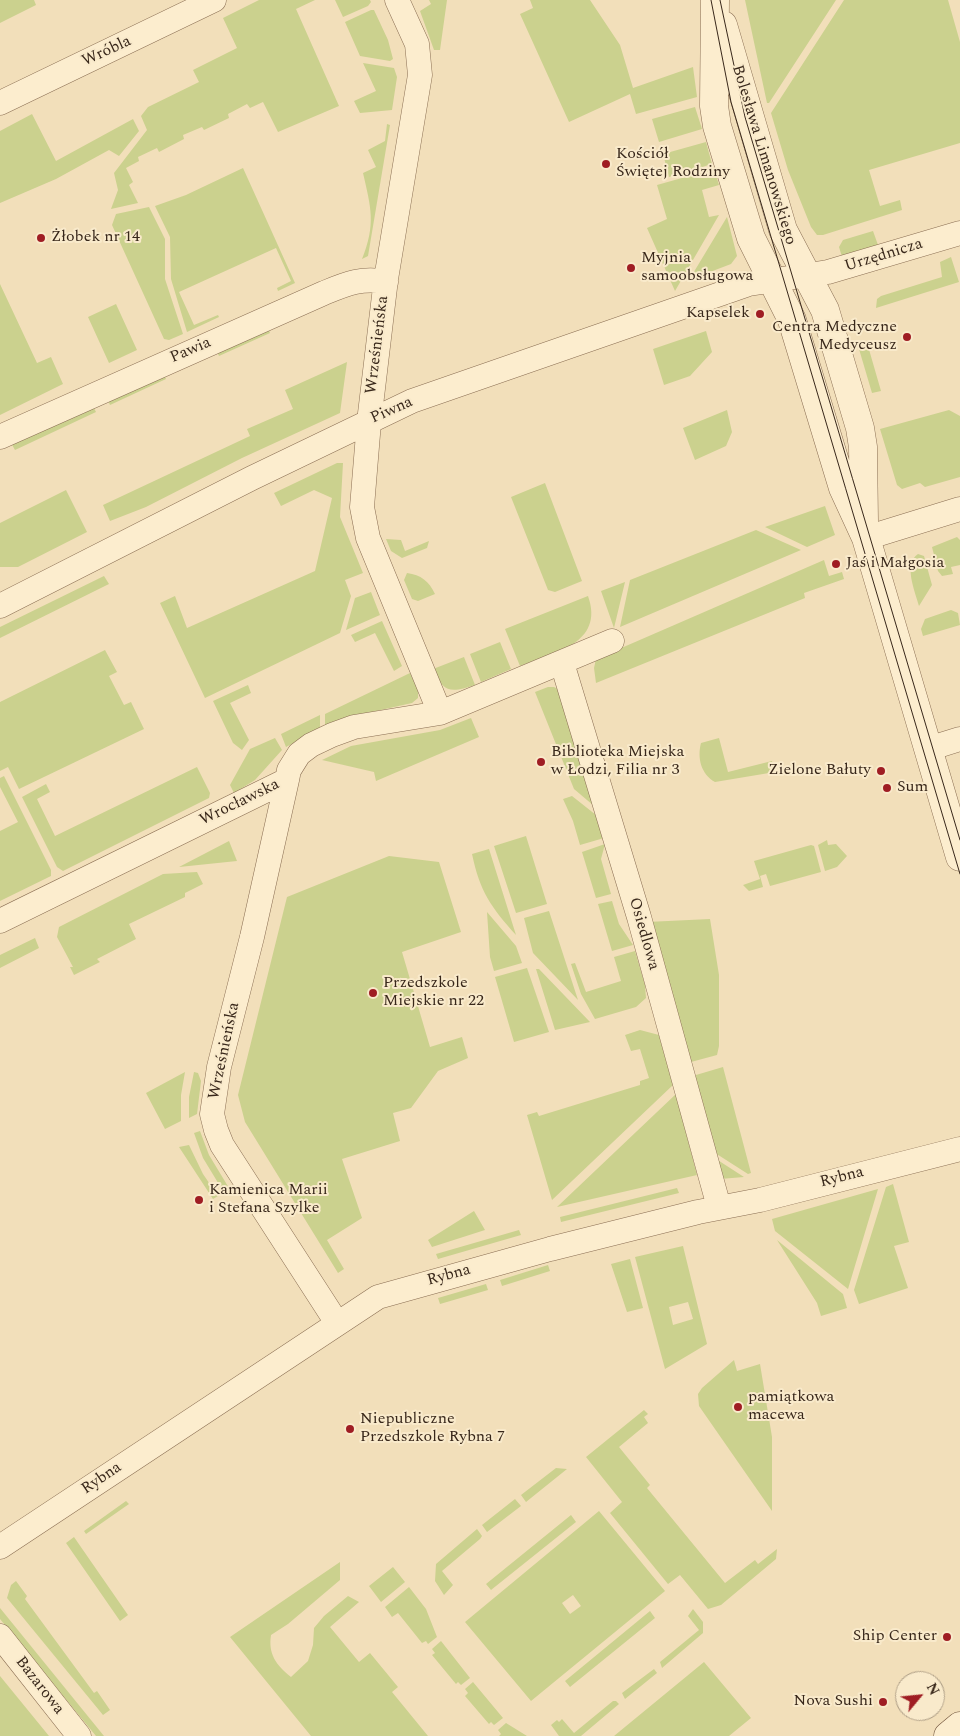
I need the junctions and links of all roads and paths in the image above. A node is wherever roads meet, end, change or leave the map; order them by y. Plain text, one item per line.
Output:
1 (214, 0) edge
2 (397, 0) edge
3 (716, 0) edge
4 (0, 103) edge
5 (960, 233) edge
6 (807, 275) junction
7 (772, 280) junction
8 (386, 282) junction
9 (369, 422) junction
10 (0, 437) edge
11 (960, 509) edge
12 (866, 538) junction
13 (0, 606) edge
14 (612, 641) dead end
15 (562, 663) junction
16 (440, 712) junction
17 (960, 740) edge
18 (928, 749) junction
19 (287, 780) junction
20 (960, 857) edge
21 (0, 921) edge
22 (960, 1148) edge
23 (719, 1207) junction
24 (337, 1322) junction
25 (0, 1547) edge
26 (0, 1636) edge
27 (960, 1726) edge
28 (79, 1736) edge
29 (948, 1736) edge

1 - 4 street, Wróbla
2 - 8 street, Wrześnieńska
3 - 6 street, Bolesława Limanowskiego
3 - 7 street, Bolesława Limanowskiego
5 - 6 street, Urzędnicza
6 - 7 street, Piwna
6 - 12 street, Bolesława Limanowskiego
7 - 9 street, Piwna
7 - 12 street, Bolesława Limanowskiego
8 - 9 street, Wrześnieńska
8 - 10 street, Pawia
9 - 13 street, Piwna
9 - 16 street, Wrześnieńska
11 - 12 street
12 - 18 street, Bolesława Limanowskiego
14 - 15 street, Wrocławska
15 - 16 street, Wrocławska
15 - 23 street, Osiedlowa
16 - 19 street, Wrocławska
17 - 18 street
18 - 20 street, Bolesława Limanowskiego
19 - 21 street, Wrocławska
19 - 24 street, Wrześnieńska
22 - 23 street, Rybna
23 - 24 street, Rybna
24 - 25 street, Rybna
26 - 28 street, Bazarowa
27 - 29 street

